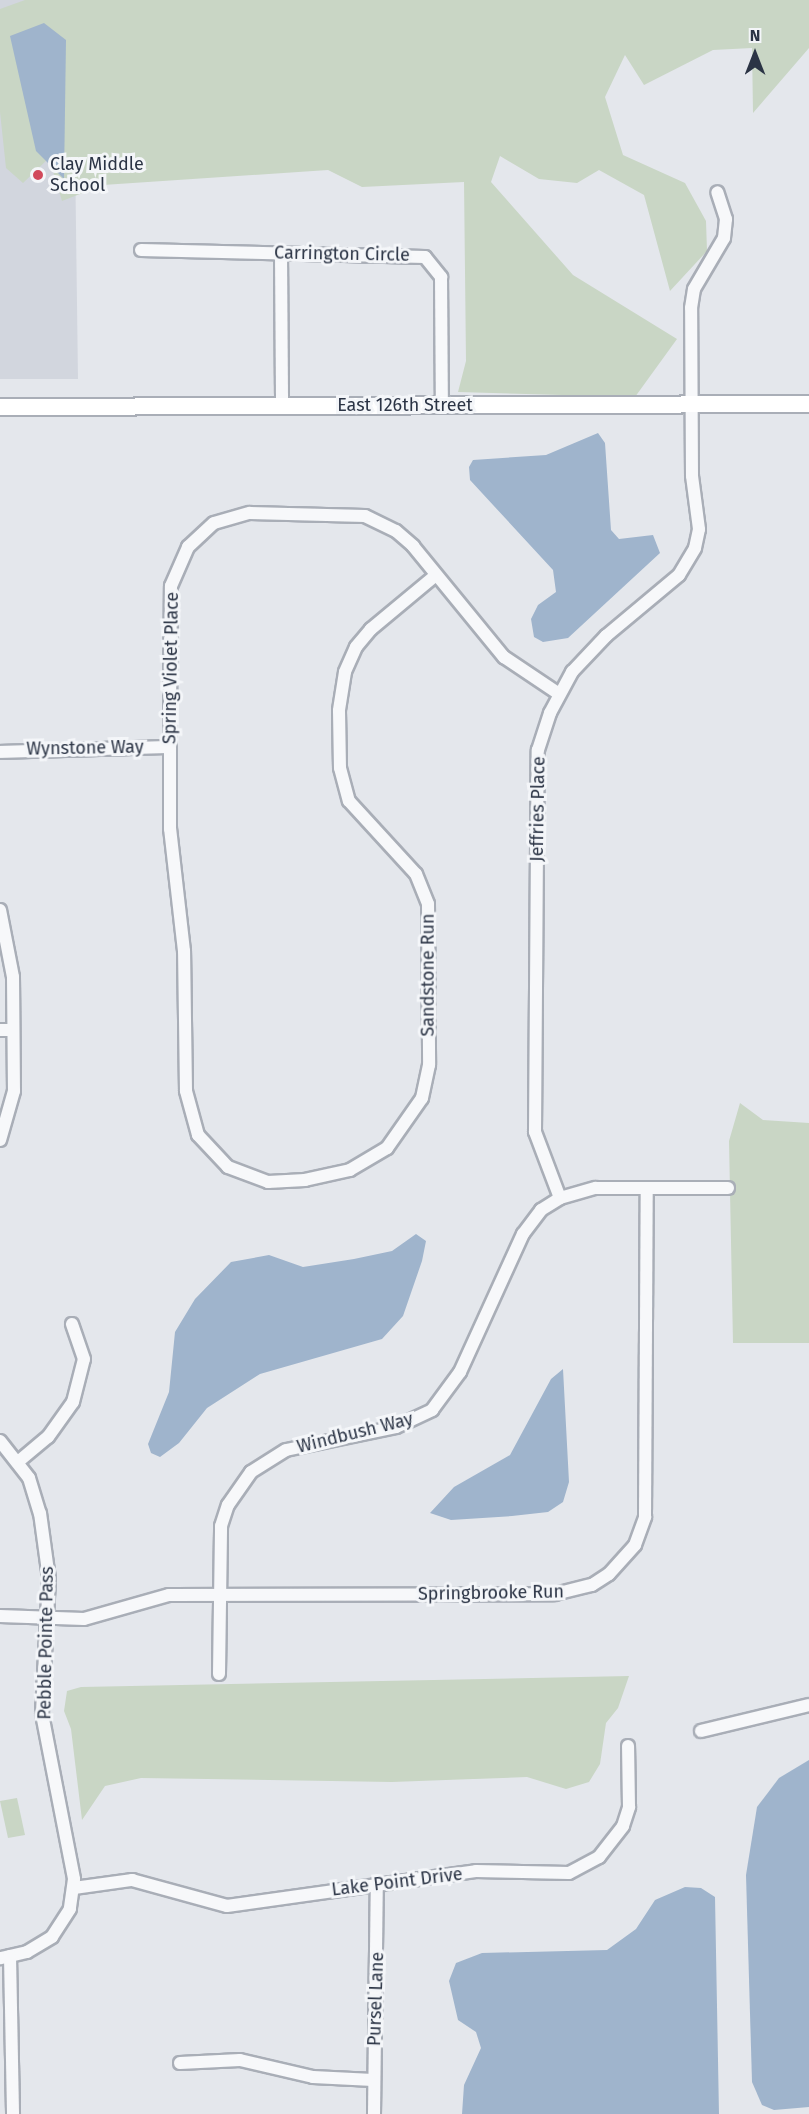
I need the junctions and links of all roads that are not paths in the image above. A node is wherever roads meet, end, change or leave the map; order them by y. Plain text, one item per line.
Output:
1 (717, 192) dead end
2 (141, 250) dead end
3 (281, 254) junction
4 (691, 404) junction
5 (809, 404) edge
6 (442, 405) junction
7 (282, 406) junction
8 (0, 407) edge
9 (436, 575) junction
10 (559, 694) junction
11 (170, 747) junction
12 (0, 752) edge
13 (0, 910) edge
14 (0, 1030) edge
15 (14, 1030) junction
16 (0, 1140) edge
17 (291, 1182) joint
18 (647, 1188) junction
19 (728, 1188) dead end
20 (560, 1198) junction
21 (72, 1324) dead end
22 (0, 1441) edge
23 (19, 1461) junction
24 (219, 1595) junction
25 (0, 1616) edge
26 (47, 1619) junction
27 (219, 1674) dead end
28 (809, 1705) edge
29 (701, 1731) dead end
30 (628, 1746) dead end
31 (377, 1884) junction
32 (74, 1888) junction
33 (5, 1957) edge
34 (180, 2063) dead end
35 (373, 2080) junction
36 (13, 2114) edge
37 (374, 2114) edge

1 - 4 street, Jeffries Place
2 - 3 street, Carrington Circle
3 - 6 street, Carrington Circle
3 - 7 street
4 - 5 street, East 126th Street
4 - 6 street, East 126th Street
4 - 10 street, Jeffries Place
6 - 7 street, East 126th Street
7 - 8 street, East 126th Street
9 - 10 street, Spring Violet Place
9 - 11 street, Spring Violet Place
9 - 17 street, Sandstone Run
10 - 20 street, Jeffries Place
11 - 12 street, Wynstone Way
11 - 17 street, Spring Violet Place
13 - 15 street
14 - 15 street
15 - 16 street
18 - 19 street, Windbush Way
18 - 20 street, Windbush Way
18 - 24 street, Springbrooke Run
20 - 24 street, Windbush Way
21 - 23 street
22 - 23 street, Pebble Pointe Pass
23 - 26 street, Pebble Pointe Pass
24 - 26 street, Springbrooke Run
24 - 27 street, Windbush Way
25 - 26 street, Springbrooke Run
26 - 32 street, Pebble Pointe Pass
28 - 29 street
30 - 31 street, Lake Point Drive
31 - 32 street, Lake Point Drive
31 - 35 street, Pursel Lane
32 - 33 street, Pebble Pointe Pass
33 - 36 street
34 - 35 street
35 - 37 street, Pursel Lane

